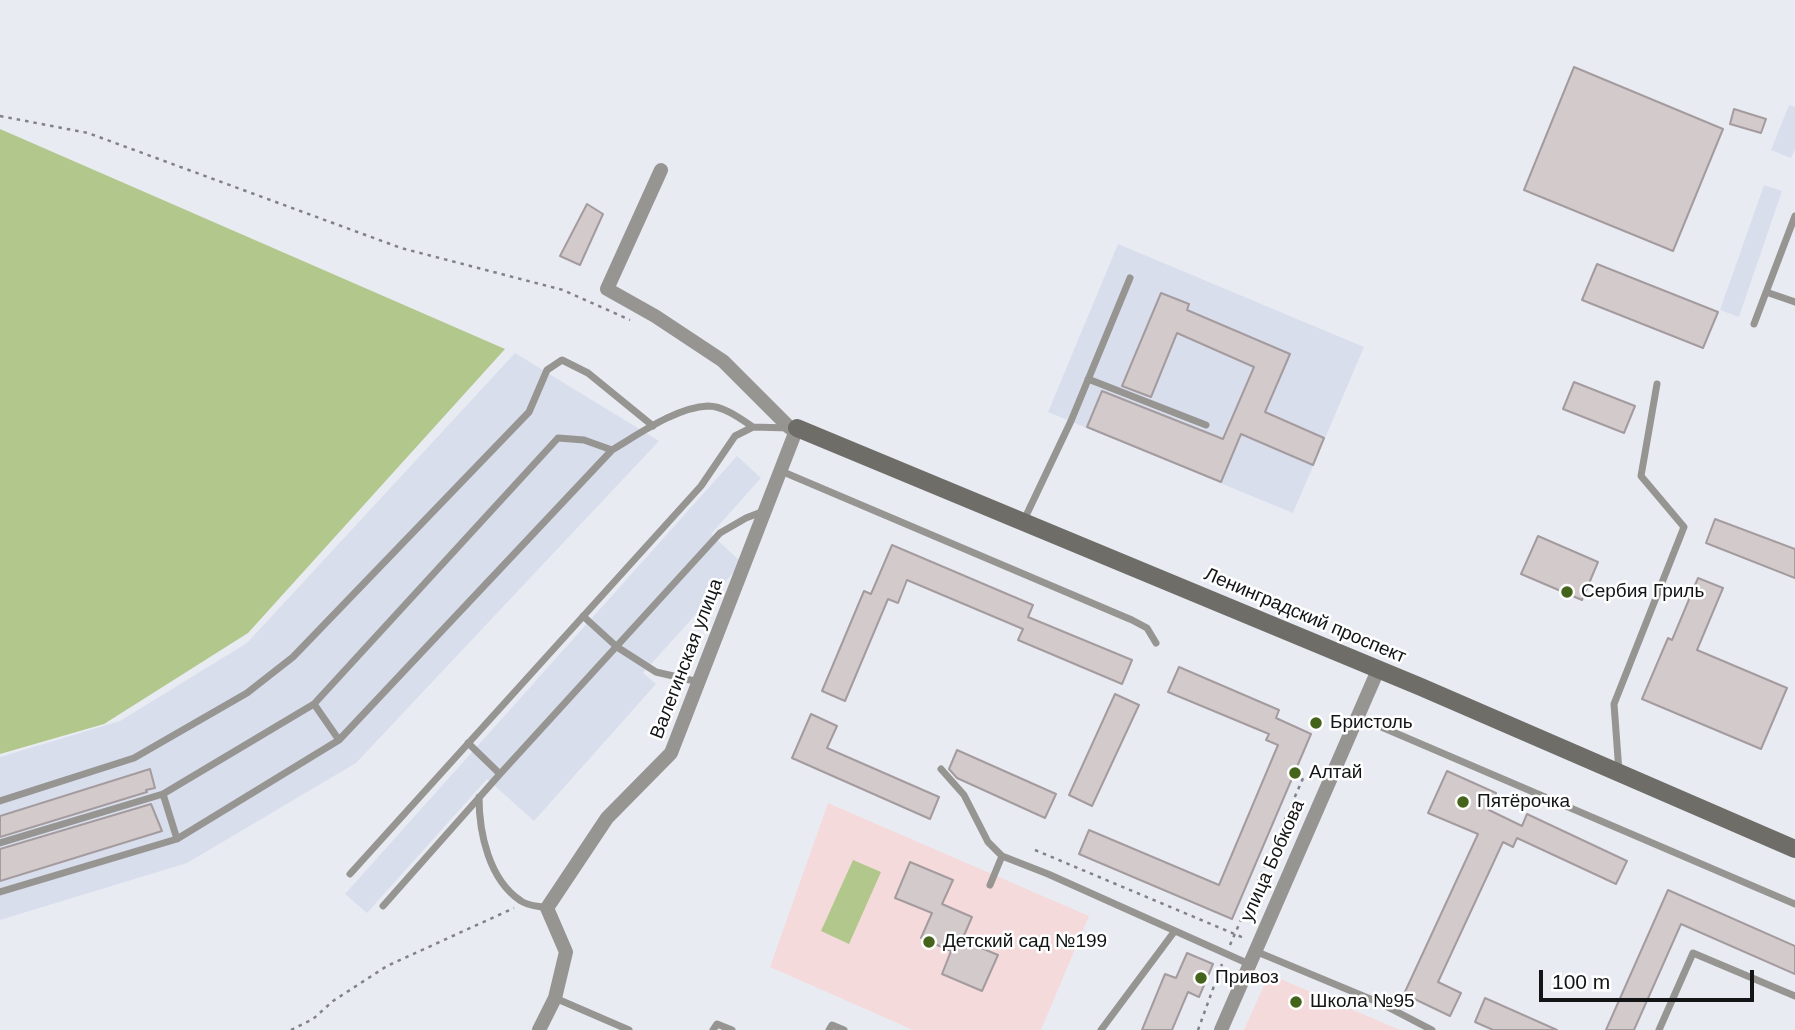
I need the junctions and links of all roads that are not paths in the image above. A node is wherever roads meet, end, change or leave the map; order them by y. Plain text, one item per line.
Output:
1 (661, 170) dead end
2 (1795, 216) edge
3 (1130, 278) dead end
4 (1766, 292) junction
5 (1795, 302) edge
6 (1754, 324) dead end
7 (1088, 379) junction
8 (1657, 384) dead end
9 (1206, 425) dead end
10 (653, 426) junction
11 (753, 427) junction
12 (793, 428) junction
13 (612, 450) junction
14 (780, 470) junction
15 (764, 511) junction
16 (1024, 520) junction
17 (583, 616) junction
18 (1156, 643) dead end
19 (617, 646) junction
20 (1378, 670) junction
21 (699, 682) junction
22 (314, 704) junction
23 (1357, 717) junction
24 (339, 740) junction
25 (468, 743) junction
26 (941, 769) dead end
27 (1619, 772) junction
28 (500, 774) junction
29 (163, 794) junction
30 (479, 797) junction
31 (0, 801) edge
32 (177, 839) junction
33 (0, 843) edge
34 (1795, 849) edge
35 (1002, 856) junction
36 (349, 874) dead end
37 (989, 885) dead end
38 (0, 892) edge
39 (1795, 904) edge
40 (383, 906) dead end
41 (547, 908) junction
42 (1174, 932) junction
43 (1253, 953) junction
44 (1795, 996) edge
45 (555, 998) junction
46 (540, 1030) edge
47 (629, 1030) edge
48 (713, 1030) edge
49 (732, 1030) edge
50 (829, 1030) edge
51 (844, 1030) edge
52 (1101, 1030) edge
53 (1221, 1030) edge
54 (1432, 1030) edge
55 (1659, 1030) edge

1 - 12 street
2 - 4 lane
3 - 7 lane
4 - 5 lane
4 - 6 lane
7 - 9 lane
7 - 16 lane
8 - 27 lane
10 - 11 lane
10 - 13 lane
10 - 31 lane
11 - 12 lane
11 - 17 lane
12 - 14 street, Валегинская улица
12 - 16 street, Ленинградский проспект
13 - 22 lane
13 - 24 lane
14 - 15 street, Валегинская улица
14 - 18 lane
15 - 19 lane
15 - 21 street, Валегинская улица
16 - 20 street, Ленинградский проспект
17 - 19 lane
17 - 25 lane
19 - 21 lane
19 - 28 lane
20 - 23 street, улица Бобкова
20 - 27 street, Ленинградский проспект
21 - 41 street, Валегинская улица
22 - 24 lane
22 - 29 lane
23 - 39 lane
23 - 43 street, улица Бобкова
24 - 32 lane
25 - 28 lane
25 - 36 lane
26 - 35 lane
27 - 34 street, Ленинградский проспект
28 - 30 lane
29 - 32 lane
29 - 33 lane
30 - 40 lane
30 - 41 lane
32 - 38 lane
35 - 37 lane
35 - 42 lane
41 - 45 street
42 - 43 lane
42 - 52 lane
43 - 53 street, улица Бобкова
43 - 54 lane
44 - 55 lane
45 - 46 street
45 - 47 lane
48 - 49 lane
50 - 51 lane

